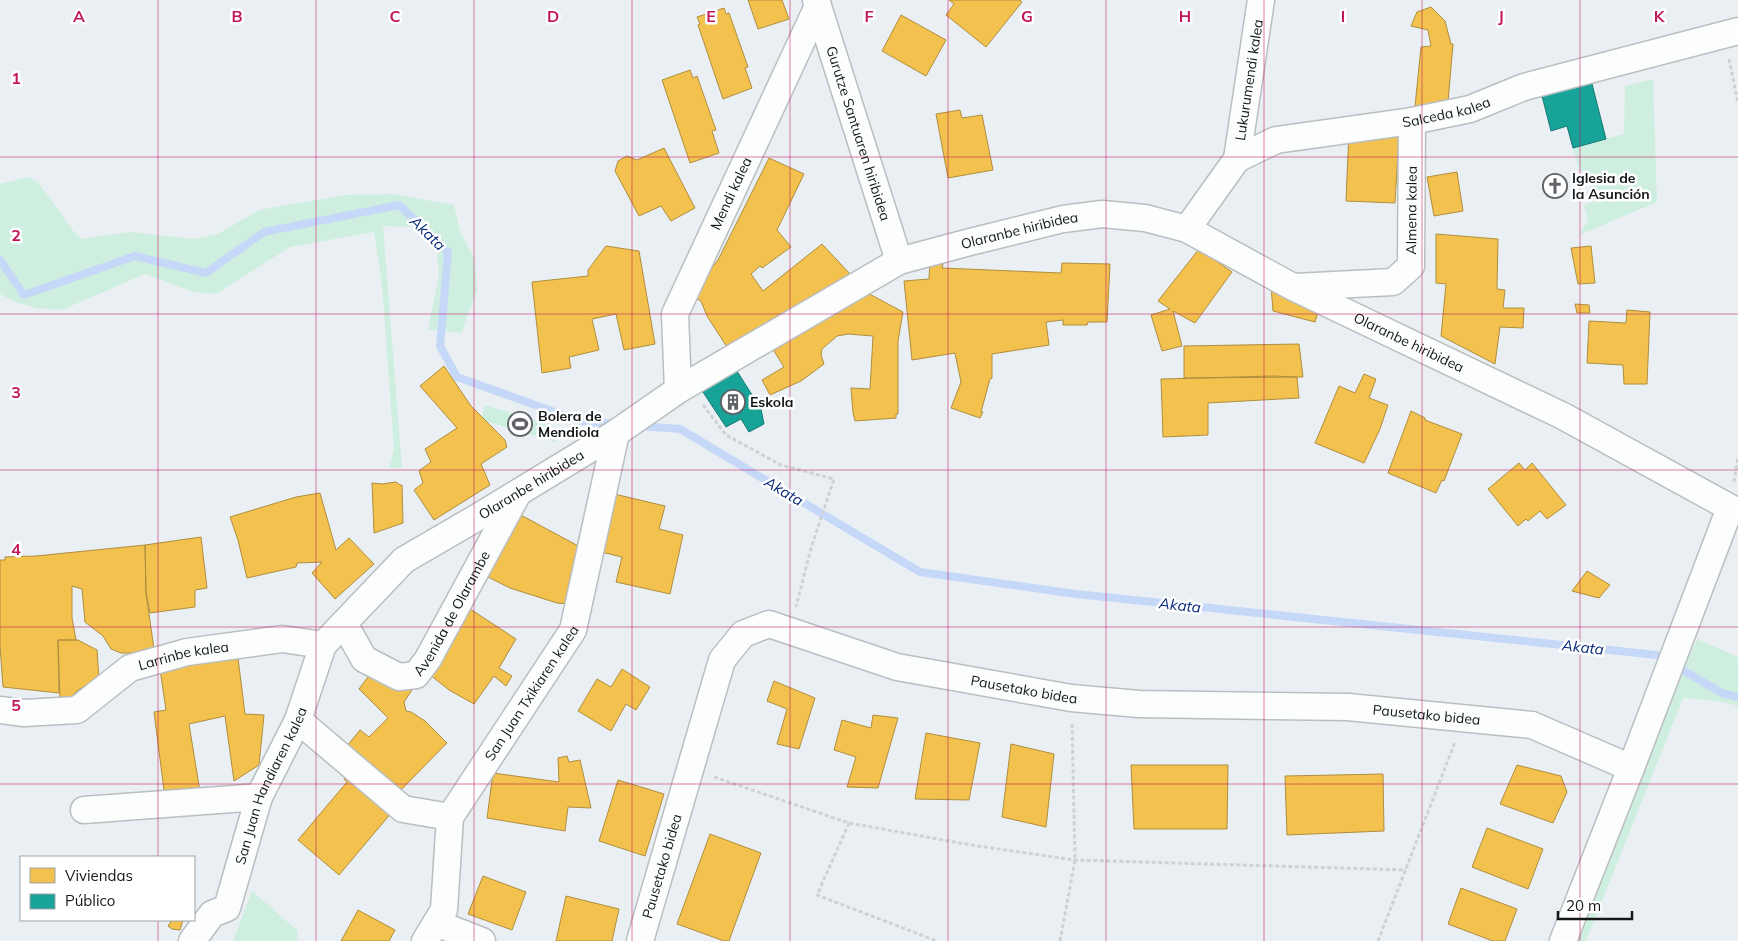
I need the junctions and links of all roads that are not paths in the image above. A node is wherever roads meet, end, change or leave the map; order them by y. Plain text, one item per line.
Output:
1 (1261, 0) edge
2 (817, 3) edge
3 (1731, 33) edge
4 (1412, 121) junction
5 (1237, 160) junction
6 (1187, 229) junction
7 (900, 261) junction
8 (1293, 287) junction
9 (683, 387) junction
10 (616, 433) junction
11 (518, 492) junction
12 (1734, 510) edge
13 (344, 623) junction
14 (323, 645) junction
15 (0, 710) edge
16 (298, 720) junction
17 (1631, 768) junction
18 (259, 797) junction
19 (84, 810) dead end
20 (450, 817) junction
21 (430, 932) edge
22 (192, 941) edge
23 (482, 941) edge
24 (640, 941) edge
25 (1562, 941) edge

1 - 5 street, Lukurumendi kalea
2 - 7 street, Gurutze Santuaren hiribidea
2 - 9 street, Mendi kalea
3 - 4 street, Salceda kalea
4 - 5 street, Salceda kalea
4 - 8 street, Almena kalea
5 - 6 street, Salceda kalea
6 - 7 street, Olaranbe hiribidea
6 - 8 street, Olaranbe hiribidea
7 - 9 street, Olaranbe hiribidea
8 - 12 street, Olaranbe hiribidea
9 - 10 street, Olaranbe hiribidea
10 - 11 street, Olaranbe hiribidea
10 - 20 street, San Juan Txikiaren kalea
11 - 13 street, Olaranbe hiribidea
11 - 13 street, Avenida de Olarambe
12 - 17 street
13 - 14 street, San Juan Handiaren kalea
14 - 15 street, Larrinbe kalea
14 - 16 street, San Juan Handiaren kalea
16 - 18 street, San Juan Handiaren kalea
16 - 20 street
17 - 24 street, Pausetako bidea
17 - 25 street
18 - 19 street
18 - 22 street, San Juan Handiaren kalea
20 - 21 street, San Juan Txikiaren kalea
21 - 23 street

